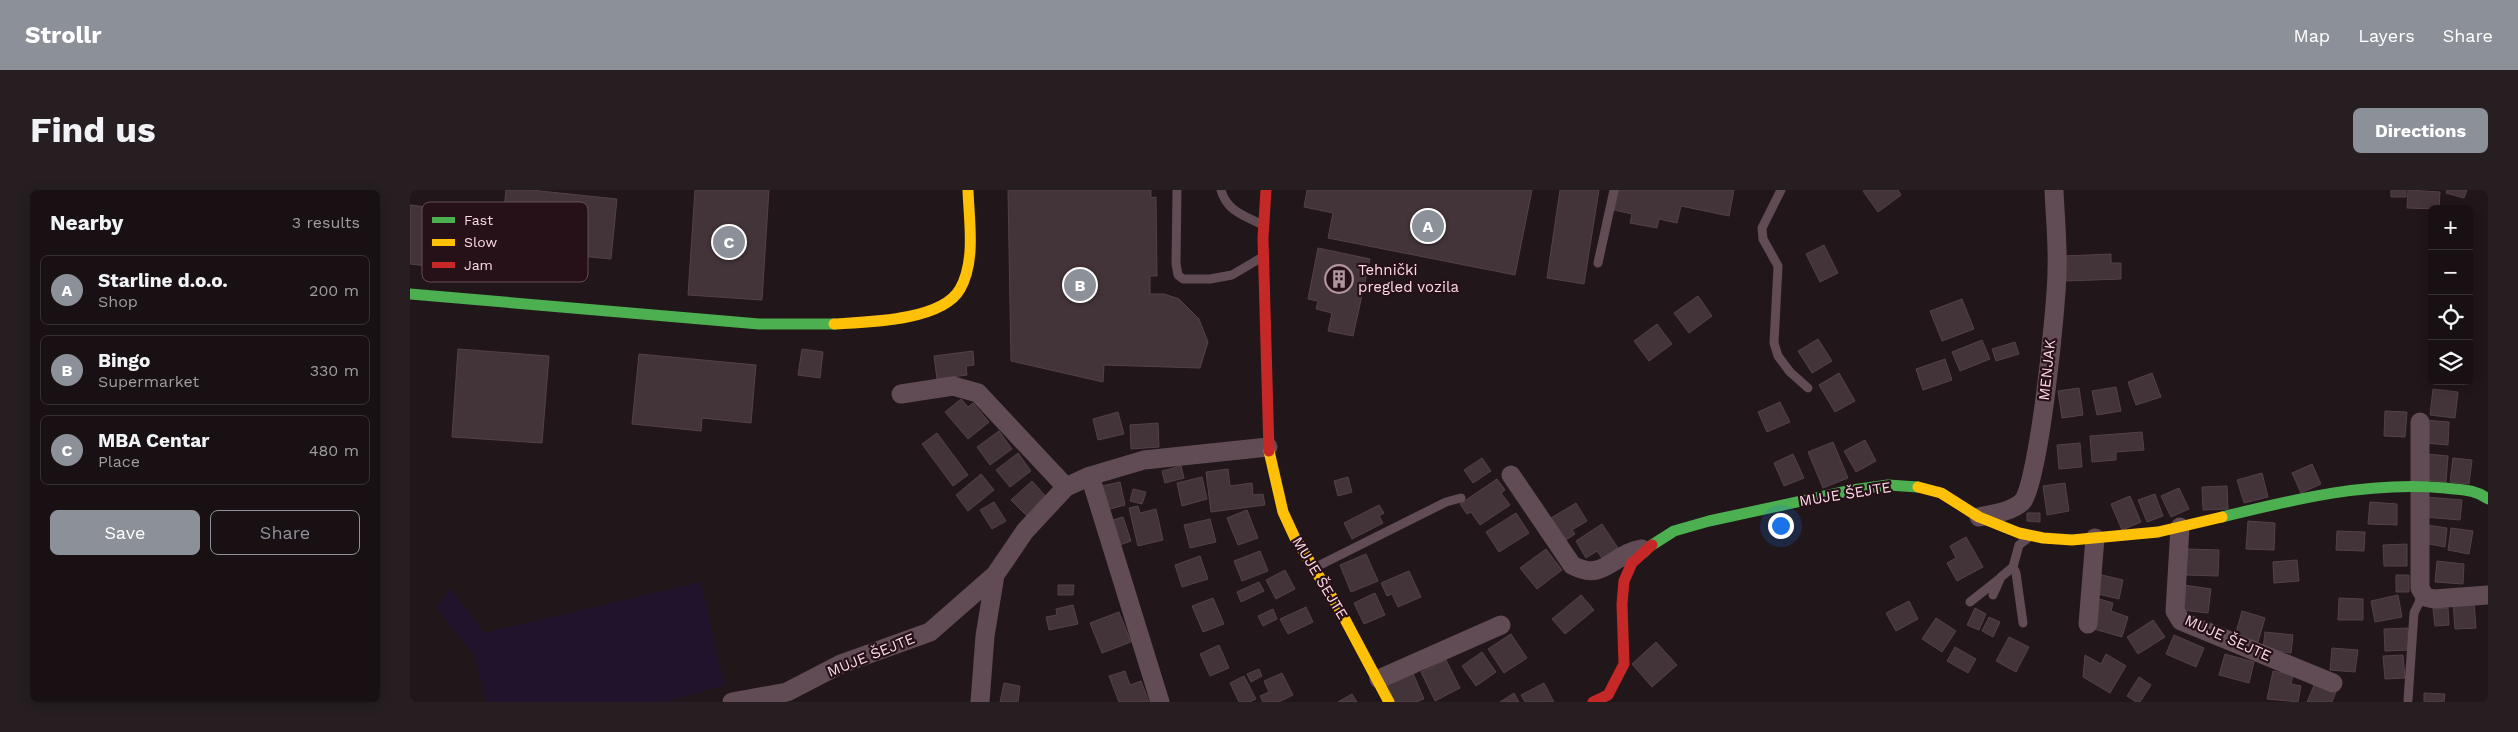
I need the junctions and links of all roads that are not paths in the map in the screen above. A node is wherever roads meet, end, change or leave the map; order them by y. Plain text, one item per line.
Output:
1 (968, 190) edge
2 (1177, 190) edge
3 (1221, 190) edge
4 (1266, 190) edge
5 (1614, 190) edge
6 (1781, 190) edge
7 (2054, 190) edge
8 (1264, 225) junction
9 (1264, 256) junction
10 (1598, 263) dead end
11 (410, 294) edge
12 (1808, 388) dead end
13 (901, 394) dead end
14 (2420, 422) dead end
15 (1268, 447) junction
16 (1511, 475) dead end
17 (1090, 476) junction
18 (2421, 486) junction
19 (1066, 487) junction
20 (1461, 498) dead end
21 (2488, 499) edge
22 (1979, 517) junction
23 (2180, 527) junction
24 (2031, 535) junction
25 (2095, 538) junction
26 (1648, 549) junction
27 (2012, 567) junction
28 (1314, 568) junction
29 (995, 576) junction
30 (2001, 578) junction
31 (2423, 594) junction
32 (1993, 595) dead end
33 (2488, 595) edge
34 (1970, 602) dead end
35 (2023, 623) dead end
36 (2088, 624) dead end
37 (1502, 625) dead end
38 (1379, 680) junction
39 (2333, 683) dead end
40 (2408, 700) dead end
41 (732, 702) edge
42 (980, 702) edge
43 (1160, 702) edge
44 (1389, 702) edge
45 (1593, 702) edge

1 - 11 street
2 - 9 lane
3 - 8 lane
4 - 8 street, MUJE ŠEJTE
5 - 10 lane
6 - 12 lane
7 - 22 street, MENJAK
8 - 9 street, MUJE ŠEJTE
9 - 15 street, MUJE ŠEJTE
13 - 19 street
14 - 18 street
15 - 17 street, MUJE ŠEJTE
15 - 28 street, MUJE ŠEJTE
16 - 26 street
17 - 19 street, MUJE ŠEJTE
17 - 43 street
18 - 21 street, MUJE ŠEJTE
18 - 23 street, MUJE ŠEJTE
18 - 31 street
19 - 29 street, MUJE ŠEJTE
20 - 28 lane
22 - 24 street, MUJE ŠEJTE
22 - 26 street, MUJE ŠEJTE
23 - 25 street, MUJE ŠEJTE
23 - 39 street, MUJE ŠEJTE
24 - 25 street, MUJE ŠEJTE
24 - 27 lane
25 - 36 street
26 - 45 street, MUJE ŠEJTE
27 - 30 lane
27 - 35 lane
28 - 38 street, MUJE ŠEJTE
29 - 41 street, MUJE ŠEJTE
29 - 42 street, MUJE ŠEJTE
30 - 32 lane
30 - 34 lane
31 - 33 street
31 - 40 lane
37 - 38 street
38 - 44 street, MUJE ŠEJTE

